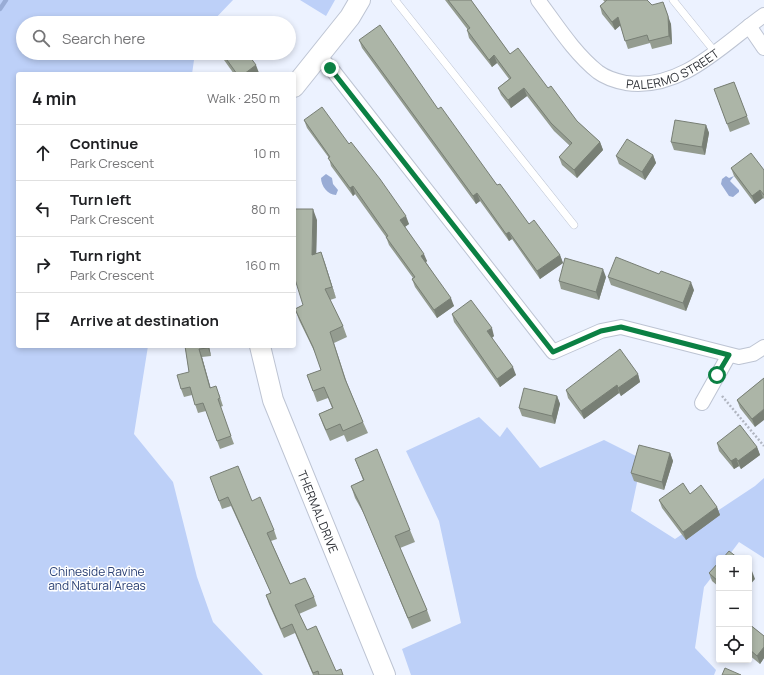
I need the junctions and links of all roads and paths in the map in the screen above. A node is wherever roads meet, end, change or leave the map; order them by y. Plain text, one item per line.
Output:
1 (360, 0) edge
2 (395, 0) edge
3 (538, 0) edge
4 (673, 0) edge
5 (764, 15) edge
6 (749, 26) junction
7 (764, 48) edge
8 (715, 52) junction
9 (318, 55) junction
10 (296, 84) edge
11 (574, 225) dead end
12 (764, 346) edge
13 (260, 348) edge
14 (729, 355) junction
15 (712, 385) junction
16 (702, 403) dead end
17 (764, 446) edge
18 (385, 675) edge

1 - 9 street
2 - 11 lane
3 - 8 street, PALERMO STREET
4 - 8 lane
5 - 6 street, PALERMO STREET
6 - 7 street
6 - 8 street, PALERMO STREET
9 - 10 street
9 - 14 street
12 - 14 street
13 - 18 street, THERMAL DRIVE
14 - 15 street
15 - 16 street
15 - 17 path

